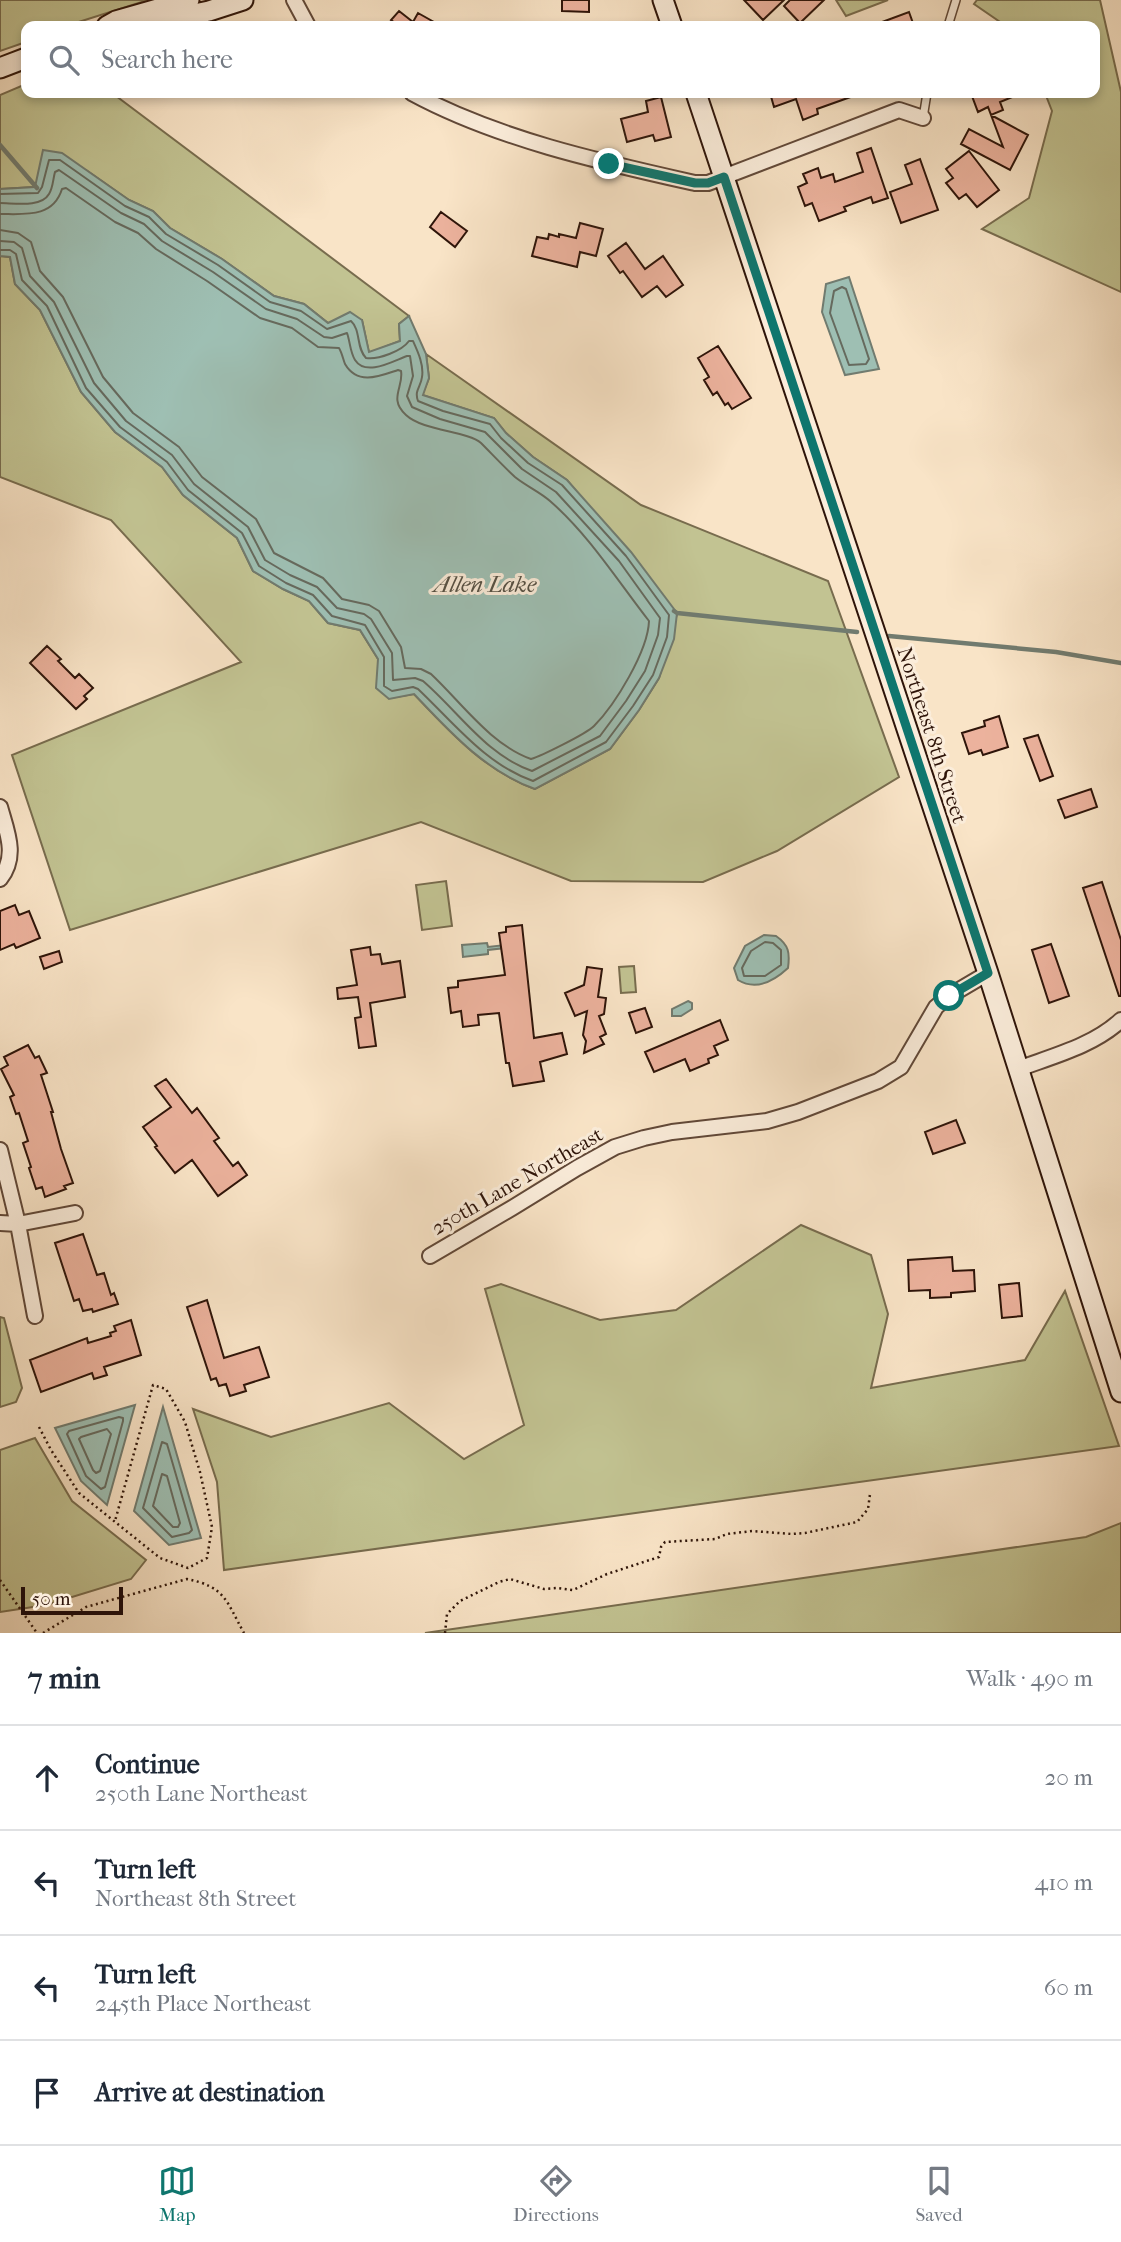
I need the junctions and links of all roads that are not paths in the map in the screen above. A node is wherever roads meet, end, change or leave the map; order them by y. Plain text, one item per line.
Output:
1 (189, 0) edge
2 (243, 0) edge
3 (294, 0) edge
4 (663, 0) edge
5 (956, 0) edge
6 (207, 5) edge
7 (116, 21) edge
8 (154, 21) edge
9 (305, 21) edge
10 (670, 21) edge
11 (950, 21) edge
12 (21, 60) edge
13 (0, 68) edge
14 (423, 98) edge
15 (697, 98) edge
16 (926, 98) edge
17 (923, 118) joint
18 (724, 177) junction
19 (0, 807) edge
20 (0, 879) edge
21 (988, 973) junction
22 (1121, 1020) edge
23 (1018, 1069) junction
24 (0, 1150) edge
25 (75, 1213) dead end
26 (0, 1223) edge
27 (18, 1224) junction
28 (430, 1256) dead end
29 (35, 1316) dead end
30 (1121, 1392) edge

1 - 7 street
2 - 6 street
3 - 9 street
4 - 10 street
5 - 11 lane
6 - 8 street
12 - 13 street
14 - 18 street
15 - 18 street, Northeast 8th Street
16 - 17 lane
17 - 18 street
18 - 21 street, Northeast 8th Street
19 - 20 street
21 - 23 street, Northeast 8th Street
21 - 28 street, 250th Lane Northeast
22 - 23 street
23 - 30 street, Northeast 8th Street
24 - 27 street
25 - 27 street
26 - 27 street
27 - 29 street

